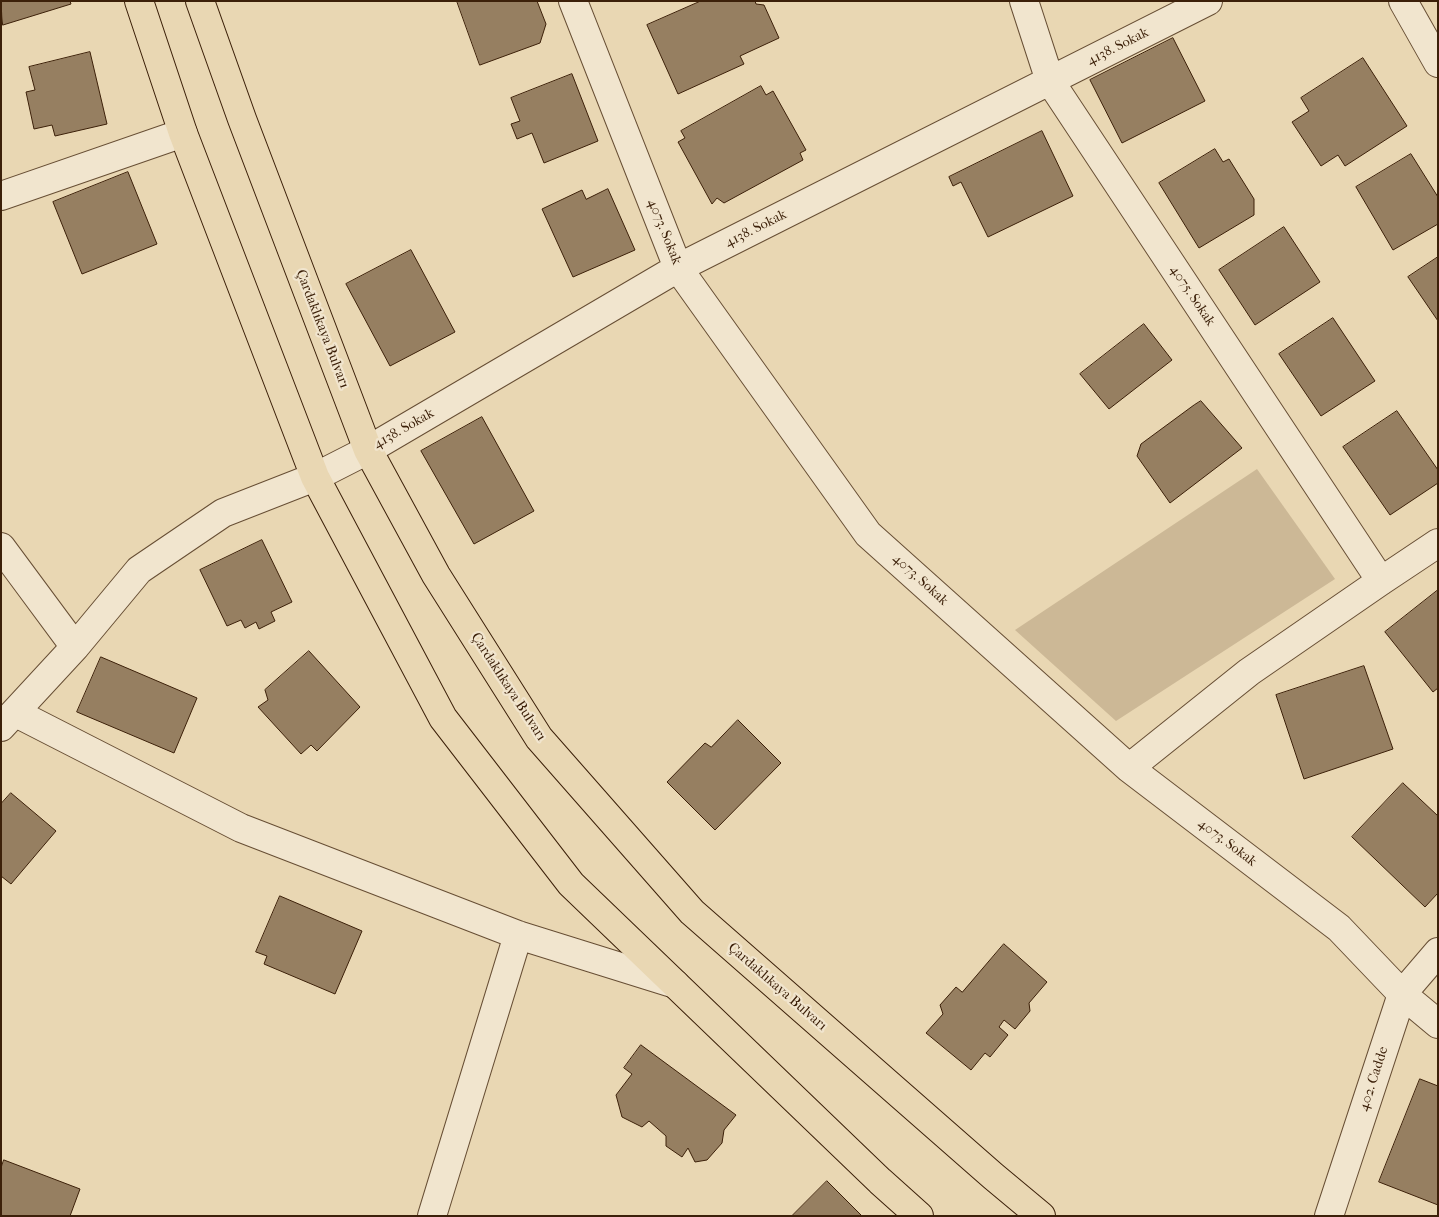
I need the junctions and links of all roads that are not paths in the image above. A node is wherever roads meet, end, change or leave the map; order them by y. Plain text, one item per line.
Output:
1 (139, 1) edge
2 (200, 1) edge
3 (573, 1) edge
4 (1024, 1) edge
5 (1208, 1) edge
6 (1403, 1) edge
7 (1438, 63) edge
8 (1050, 82) junction
9 (183, 133) junction
10 (1, 196) edge
11 (678, 268) junction
12 (368, 450) junction
13 (315, 477) junction
14 (1438, 544) edge
15 (1, 547) edge
16 (1380, 580) junction
17 (75, 647) junction
18 (9, 720) edge
19 (1129, 768) junction
20 (518, 935) junction
21 (1438, 952) edge
22 (675, 984) junction
23 (1402, 994) junction
24 (1438, 1024) edge
25 (432, 1216) edge
26 (920, 1216) edge
27 (1041, 1216) edge
28 (1329, 1216) edge

1 - 9 main road
2 - 12 main road, Çardaklıkaya Bulvarı
3 - 11 street, 4073. Sokak
4 - 8 street, 4075. Sokak
5 - 8 street, 4138. Sokak
6 - 7 street
8 - 11 street, 4138. Sokak
8 - 16 street, 4075. Sokak
9 - 10 street
9 - 13 main road
11 - 12 street, 4138. Sokak
11 - 19 street, 4073. Sokak
12 - 13 street, 4138. Sokak
12 - 27 main road, Çardaklıkaya Bulvarı
13 - 17 street, 4138. Sokak
13 - 22 main road
14 - 16 street
15 - 17 street
16 - 19 street
17 - 18 street, 4138. Sokak
18 - 20 street
19 - 23 street, 4073. Sokak
20 - 22 street
20 - 25 street
21 - 23 street, 402. Cadde
22 - 26 main road
23 - 24 street, 4073. Sokak
23 - 28 street, 402. Cadde

